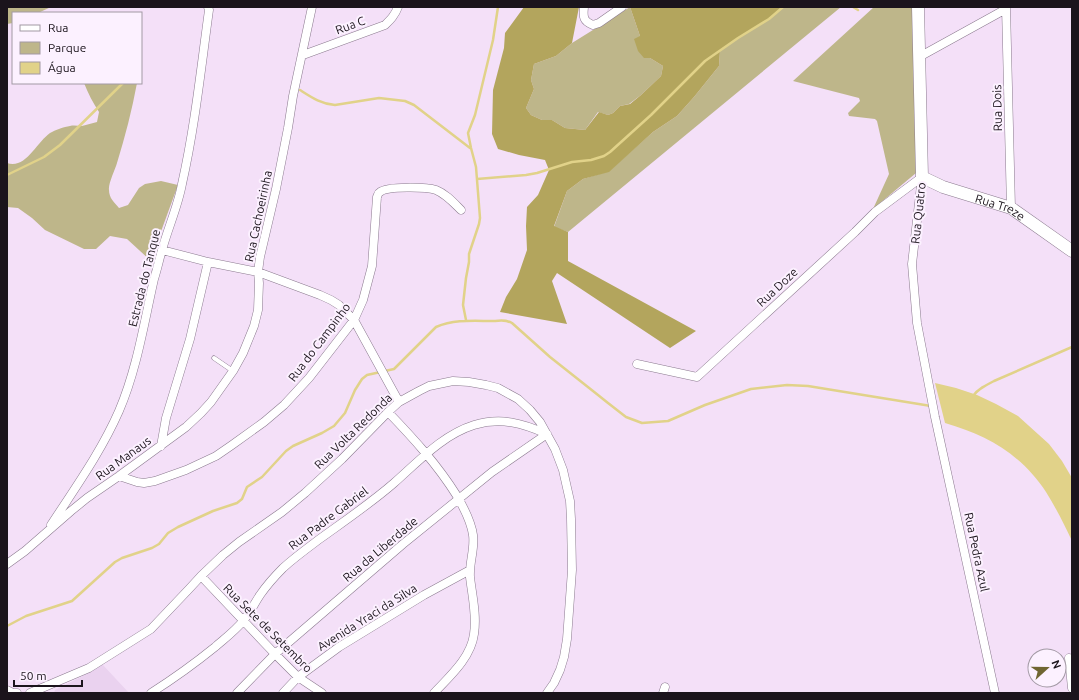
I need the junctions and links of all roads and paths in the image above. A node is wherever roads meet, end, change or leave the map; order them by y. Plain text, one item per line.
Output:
1 (312, 7) edge
2 (398, 7) edge
3 (584, 7) edge
4 (622, 7) edge
5 (918, 7) edge
6 (211, 8) edge
7 (1006, 8) edge
8 (302, 55) junction
9 (919, 57) junction
10 (922, 177) junction
11 (1011, 208) junction
12 (460, 210) dead end
13 (162, 250) junction
14 (1072, 251) edge
15 (208, 262) junction
16 (258, 272) junction
17 (354, 320) junction
18 (214, 358) dead end
19 (637, 364) dead end
20 (233, 371) junction
21 (399, 402) junction
22 (388, 412) junction
23 (935, 417) joint
24 (547, 434) junction
25 (161, 446) junction
26 (427, 454) junction
27 (119, 476) junction
28 (458, 499) junction
29 (45, 534) junction
30 (7, 564) edge
31 (470, 570) junction
32 (201, 576) junction
33 (243, 621) junction
34 (274, 654) junction
35 (1069, 658) dead end
36 (298, 678) junction
37 (1072, 688) edge
38 (7, 690) edge
39 (17, 693) edge
40 (30, 693) edge
41 (151, 693) edge
42 (237, 693) edge
43 (283, 693) edge
44 (322, 693) edge
45 (434, 693) edge
46 (547, 693) edge
47 (995, 693) edge

1 - 8 street, Rua Cachoeirinha
2 - 8 street, Rua C
3 - 4 street
5 - 9 street, Rua Quatro
6 - 13 street, Estrada do Tanque
7 - 9 street
7 - 11 street, Rua Dois
8 - 16 street, Rua Cachoeirinha
9 - 10 street, Rua Quatro
10 - 11 street, Rua Treze
10 - 19 street, Rua Doze
10 - 23 street, Rua Quatro
11 - 14 street, Rua Treze
12 - 17 street, Rua do Campinho
13 - 15 street
13 - 29 street, Estrada do Tanque
15 - 16 street
15 - 25 street, Rua Manaus
16 - 17 street
16 - 20 street, Rua Cachoeirinha
17 - 21 street
17 - 27 street, Rua do Campinho
18 - 20 lane
20 - 25 street, Rua Cachoeirinha
21 - 22 street, Rua Volta Redonda
21 - 24 street, Rua Volta Redonda
22 - 26 street
22 - 32 street, Rua Volta Redonda
23 - 47 street, Rua Pedra Azul
24 - 26 street, Rua Padre Gabriel
24 - 28 street, Rua da Liberdade
24 - 46 street, Rua Volta Redonda
25 - 27 street, Rua Manaus
26 - 28 street
26 - 33 street, Rua Padre Gabriel
27 - 29 street, Rua Manaus
28 - 31 street
28 - 34 street, Rua da Liberdade
29 - 30 street, Rua Manaus
31 - 36 street, Avenida Yraci da Silva
31 - 45 street
32 - 33 street, Rua Sete de Setembro
32 - 40 street, Rua Volta Redonda
33 - 34 street, Rua Sete de Setembro
33 - 41 street, Rua Padre Gabriel
34 - 36 street, Rua Sete de Setembro
34 - 42 street, Rua da Liberdade
35 - 37 street
36 - 43 street, Avenida Yraci da Silva
36 - 44 street, Rua Sete de Setembro
38 - 39 street

